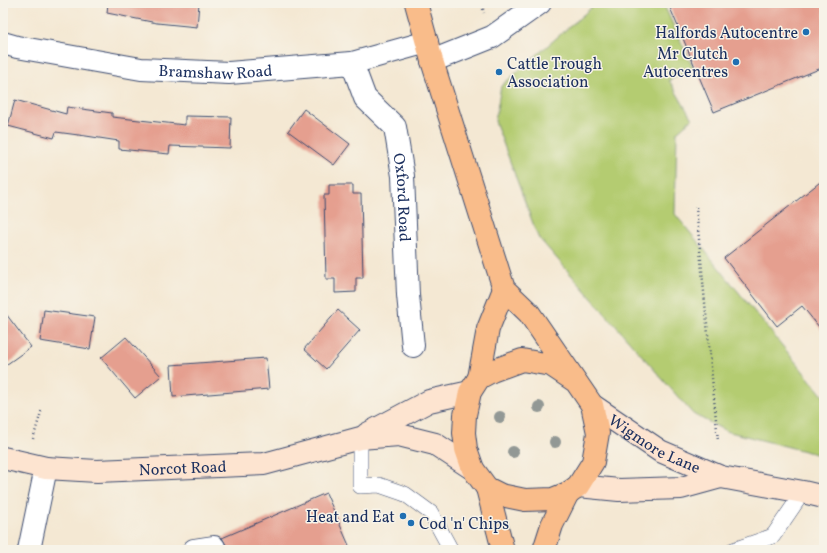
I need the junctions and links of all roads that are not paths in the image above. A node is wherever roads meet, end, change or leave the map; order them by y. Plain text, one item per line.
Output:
1 (416, 3) edge
2 (540, 3) edge
3 (3, 43) edge
4 (430, 52) junction
5 (352, 63) junction
6 (504, 289) junction
7 (413, 346) dead end
8 (575, 381) junction
9 (475, 385) junction
10 (592, 405) junction
11 (360, 438) junction
12 (3, 458) edge
13 (46, 468) junction
14 (473, 469) junction
15 (721, 477) junction
16 (487, 488) junction
17 (573, 490) junction
18 (803, 492) junction
19 (824, 497) edge
20 (30, 550) edge
21 (451, 550) edge
22 (503, 550) edge
23 (544, 550) edge
24 (733, 550) edge

1 - 4 main road
2 - 4 street, Bramshaw Road
3 - 5 street, Bramshaw Road
4 - 5 street, Bramshaw Road
4 - 6 main road
5 - 7 street, Oxford Road
6 - 8 main road
6 - 9 main road
8 - 9 main road
8 - 10 main road
9 - 11 street, Norcot Road
9 - 14 main road
10 - 15 street, Wigmore Lane
10 - 17 main road
11 - 13 street, Norcot Road
11 - 14 street, Norcot Road
11 - 21 lane
12 - 13 street, Norcot Road
13 - 20 street
14 - 16 main road
15 - 17 street, Wigmore Lane
15 - 18 street, Wigmore Lane
16 - 17 main road
16 - 22 main road
17 - 23 main road
18 - 19 street, Wigmore Lane
18 - 24 lane

